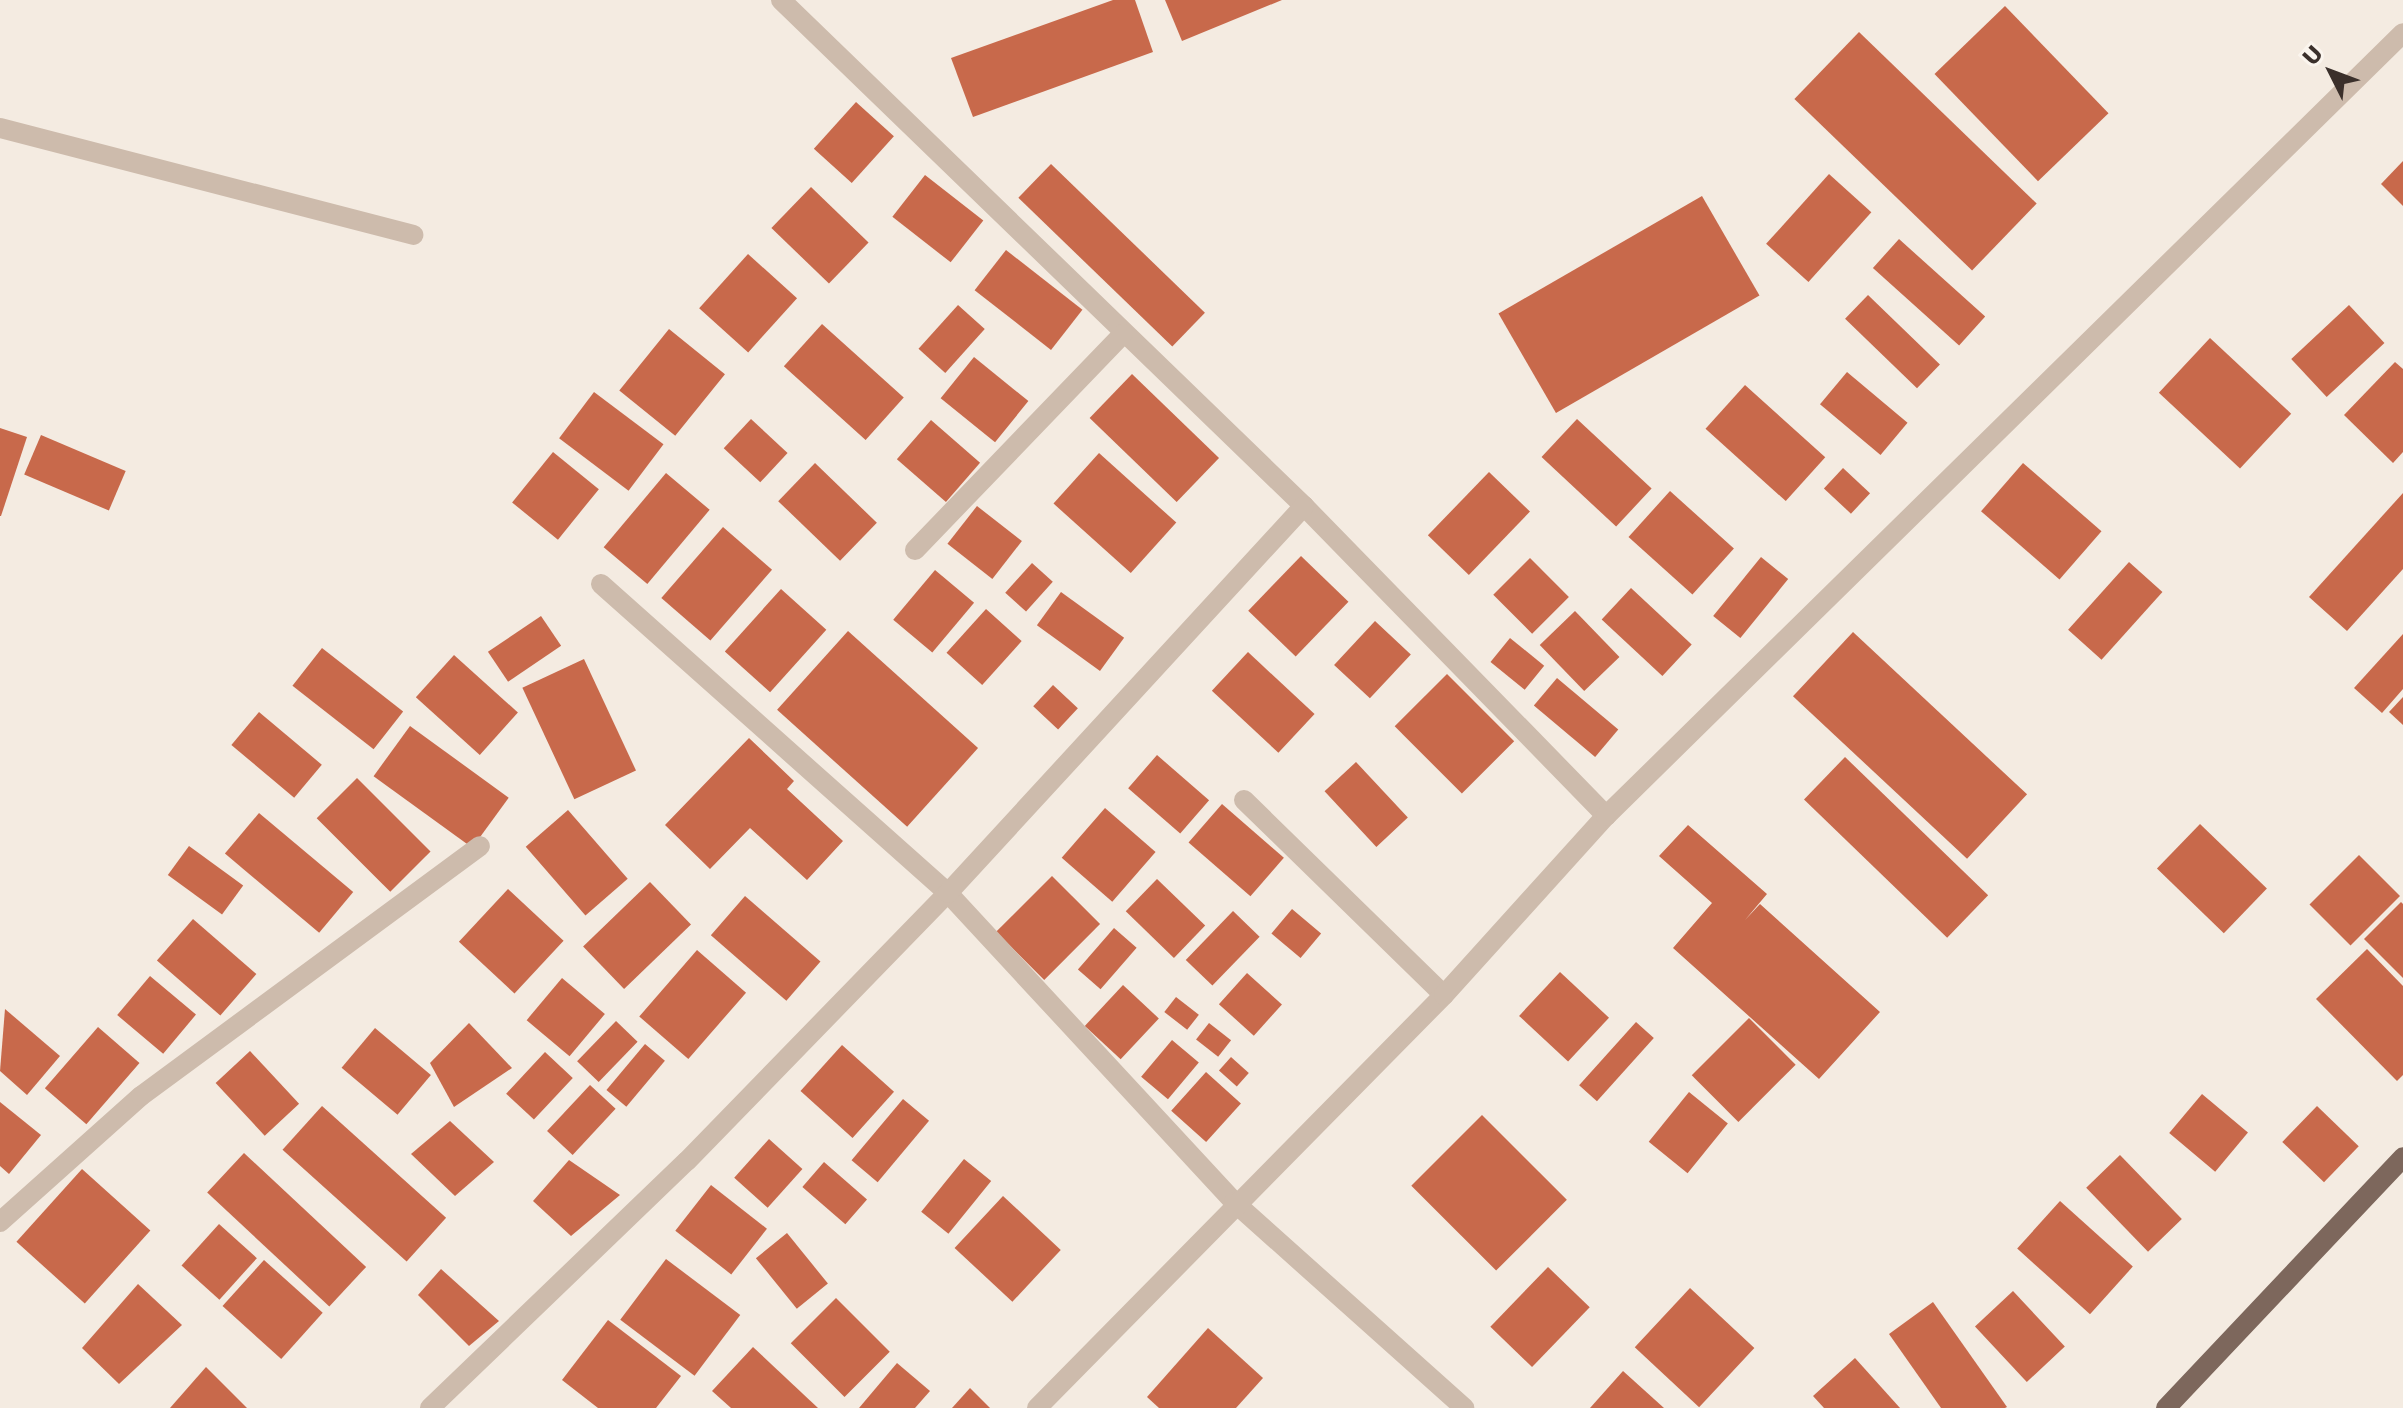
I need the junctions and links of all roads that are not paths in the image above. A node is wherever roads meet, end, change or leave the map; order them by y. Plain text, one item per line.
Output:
1 (781, 0) edge
2 (2403, 33) edge
3 (0, 128) edge
4 (413, 235) dead end
5 (1123, 334) junction
6 (1304, 506) junction
7 (915, 550) dead end
8 (601, 584) dead end
9 (1244, 800) dead end
10 (1606, 816) junction
11 (480, 846) dead end
12 (948, 893) junction
13 (1444, 995) junction
14 (2403, 1157) edge
15 (1234, 1202) junction
16 (0, 1222) edge
17 (430, 1408) edge
18 (1037, 1408) edge
19 (1464, 1408) edge
20 (2166, 1408) edge

1 - 5 street
2 - 10 street
3 - 4 street
5 - 6 street
5 - 7 street
6 - 10 street
6 - 12 street
8 - 12 street
9 - 13 street
10 - 13 street
11 - 16 street
12 - 15 street
12 - 17 street
13 - 15 street
14 - 20 main road
15 - 18 street
15 - 19 street

